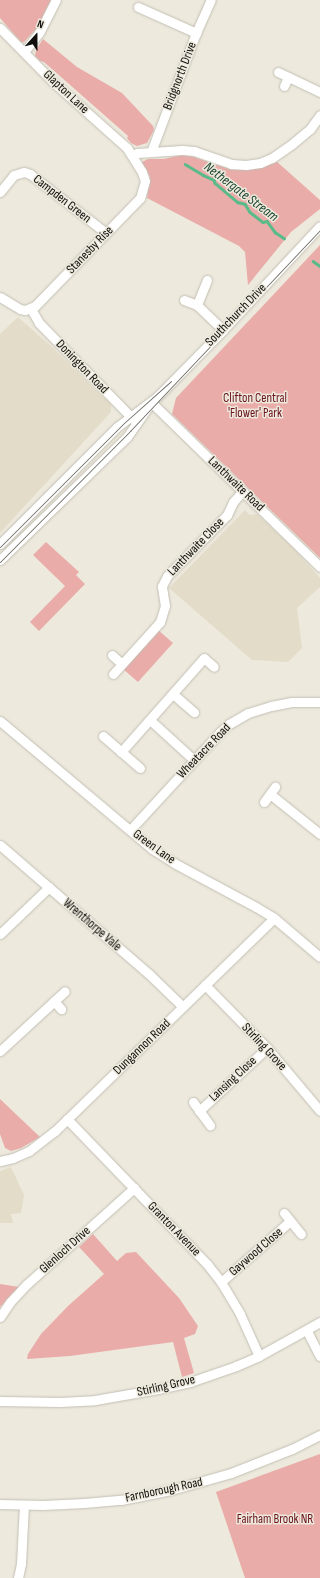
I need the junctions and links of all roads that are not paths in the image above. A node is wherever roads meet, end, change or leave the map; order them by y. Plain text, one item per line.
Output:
1 (56, 0) edge
2 (211, 0) edge
3 (138, 7) dead end
4 (3, 31) edge
5 (196, 33) junction
6 (0, 42) edge
7 (24, 52) junction
8 (278, 72) dead end
9 (288, 77) junction
10 (284, 86) dead end
11 (320, 92) edge
12 (320, 116) edge
13 (151, 152) junction
14 (133, 156) junction
15 (0, 192) edge
16 (320, 226) edge
17 (106, 233) junction
18 (207, 280) dead end
19 (0, 297) edge
20 (184, 300) dead end
21 (197, 305) junction
22 (31, 309) junction
23 (223, 330) junction
24 (151, 402) junction
25 (133, 420) junction
26 (243, 491) junction
27 (0, 544) edge
28 (0, 560) edge
29 (320, 567) edge
30 (112, 655) dead end
31 (122, 664) junction
32 (214, 667) dead end
33 (113, 674) dead end
34 (173, 694) junction
35 (320, 702) edge
36 (194, 712) dead end
37 (150, 720) junction
38 (0, 721) edge
39 (103, 736) dead end
40 (121, 752) junction
41 (194, 760) junction
42 (140, 768) dead end
43 (270, 794) dead end
44 (130, 830) junction
45 (320, 834) edge
46 (0, 845) edge
47 (49, 887) junction
48 (274, 918) junction
49 (0, 934) edge
50 (320, 957) edge
51 (205, 985) junction
52 (65, 991) dead end
53 (54, 1001) junction
54 (183, 1007) junction
55 (61, 1009) dead end
56 (267, 1048) junction
57 (0, 1051) edge
58 (193, 1102) dead end
59 (199, 1111) junction
60 (320, 1111) edge
61 (67, 1119) junction
62 (210, 1125) dead end
63 (0, 1161) edge
64 (134, 1188) junction
65 (284, 1214) dead end
66 (290, 1221) junction
67 (301, 1234) dead end
68 (221, 1282) junction
69 (0, 1316) edge
70 (320, 1322) edge
71 (307, 1331) junction
72 (259, 1356) junction
73 (320, 1356) edge
74 (0, 1401) edge
75 (320, 1435) edge
76 (0, 1504) edge
77 (24, 1504) junction
78 (18, 1578) edge

1 - 7 street
2 - 5 street, Bridgnorth Drive
3 - 5 street
4 - 6 street
4 - 7 street, Glapton Lane
5 - 13 street, Bridgnorth Drive
7 - 14 street, Glapton Lane
8 - 9 street
9 - 10 street
9 - 11 street
12 - 13 street
13 - 14 street
14 - 17 street, Stanesby Rise
15 - 17 street, Campden Green
16 - 23 street, Southchurch Drive
17 - 22 street, Stanesby Rise
18 - 21 street
19 - 22 street
20 - 21 street
21 - 23 street
22 - 25 street, Donington Road
23 - 24 street, Southchurch Drive
24 - 25 street, Southchurch Drive
24 - 26 street, Lanthwaite Road
25 - 27 street, Southchurch Drive
25 - 28 street, Southchurch Drive
26 - 29 street, Lanthwaite Road
26 - 31 street, Lanthwaite Close
30 - 31 street
31 - 33 street, Lanthwaite Close
32 - 34 street
34 - 36 street
34 - 37 street
35 - 41 street, Wheatacre Road
37 - 40 street
37 - 41 street
38 - 44 street, Green Lane
39 - 40 street
40 - 42 street
41 - 44 street, Wheatacre Road
43 - 45 street
44 - 48 street, Green Lane
46 - 47 street, Wrenthorpe Vale
47 - 49 street
47 - 54 street, Wrenthorpe Vale
48 - 50 street, Green Lane
48 - 51 street, Dungannon Road
51 - 54 street, Dungannon Road
51 - 56 street, Stirling Grove
52 - 53 street
53 - 55 street
53 - 57 street
54 - 61 street, Dungannon Road
56 - 59 street, Lansing Close
56 - 60 street, Stirling Grove
58 - 59 street, Lansing Close
59 - 62 street, Lansing Close
61 - 63 street, Dungannon Road
61 - 64 street, Granton Avenue
64 - 68 street, Granton Avenue
64 - 69 street, Glenloch Drive
65 - 66 street, Gaywood Close
66 - 67 street, Gaywood Close
66 - 68 street, Gaywood Close
68 - 72 street, Granton Avenue
70 - 71 street, Stirling Grove
71 - 72 street, Stirling Grove
71 - 73 street
72 - 74 street, Stirling Grove
75 - 77 street, Farnborough Road
76 - 77 street, Farnborough Road
77 - 78 street

